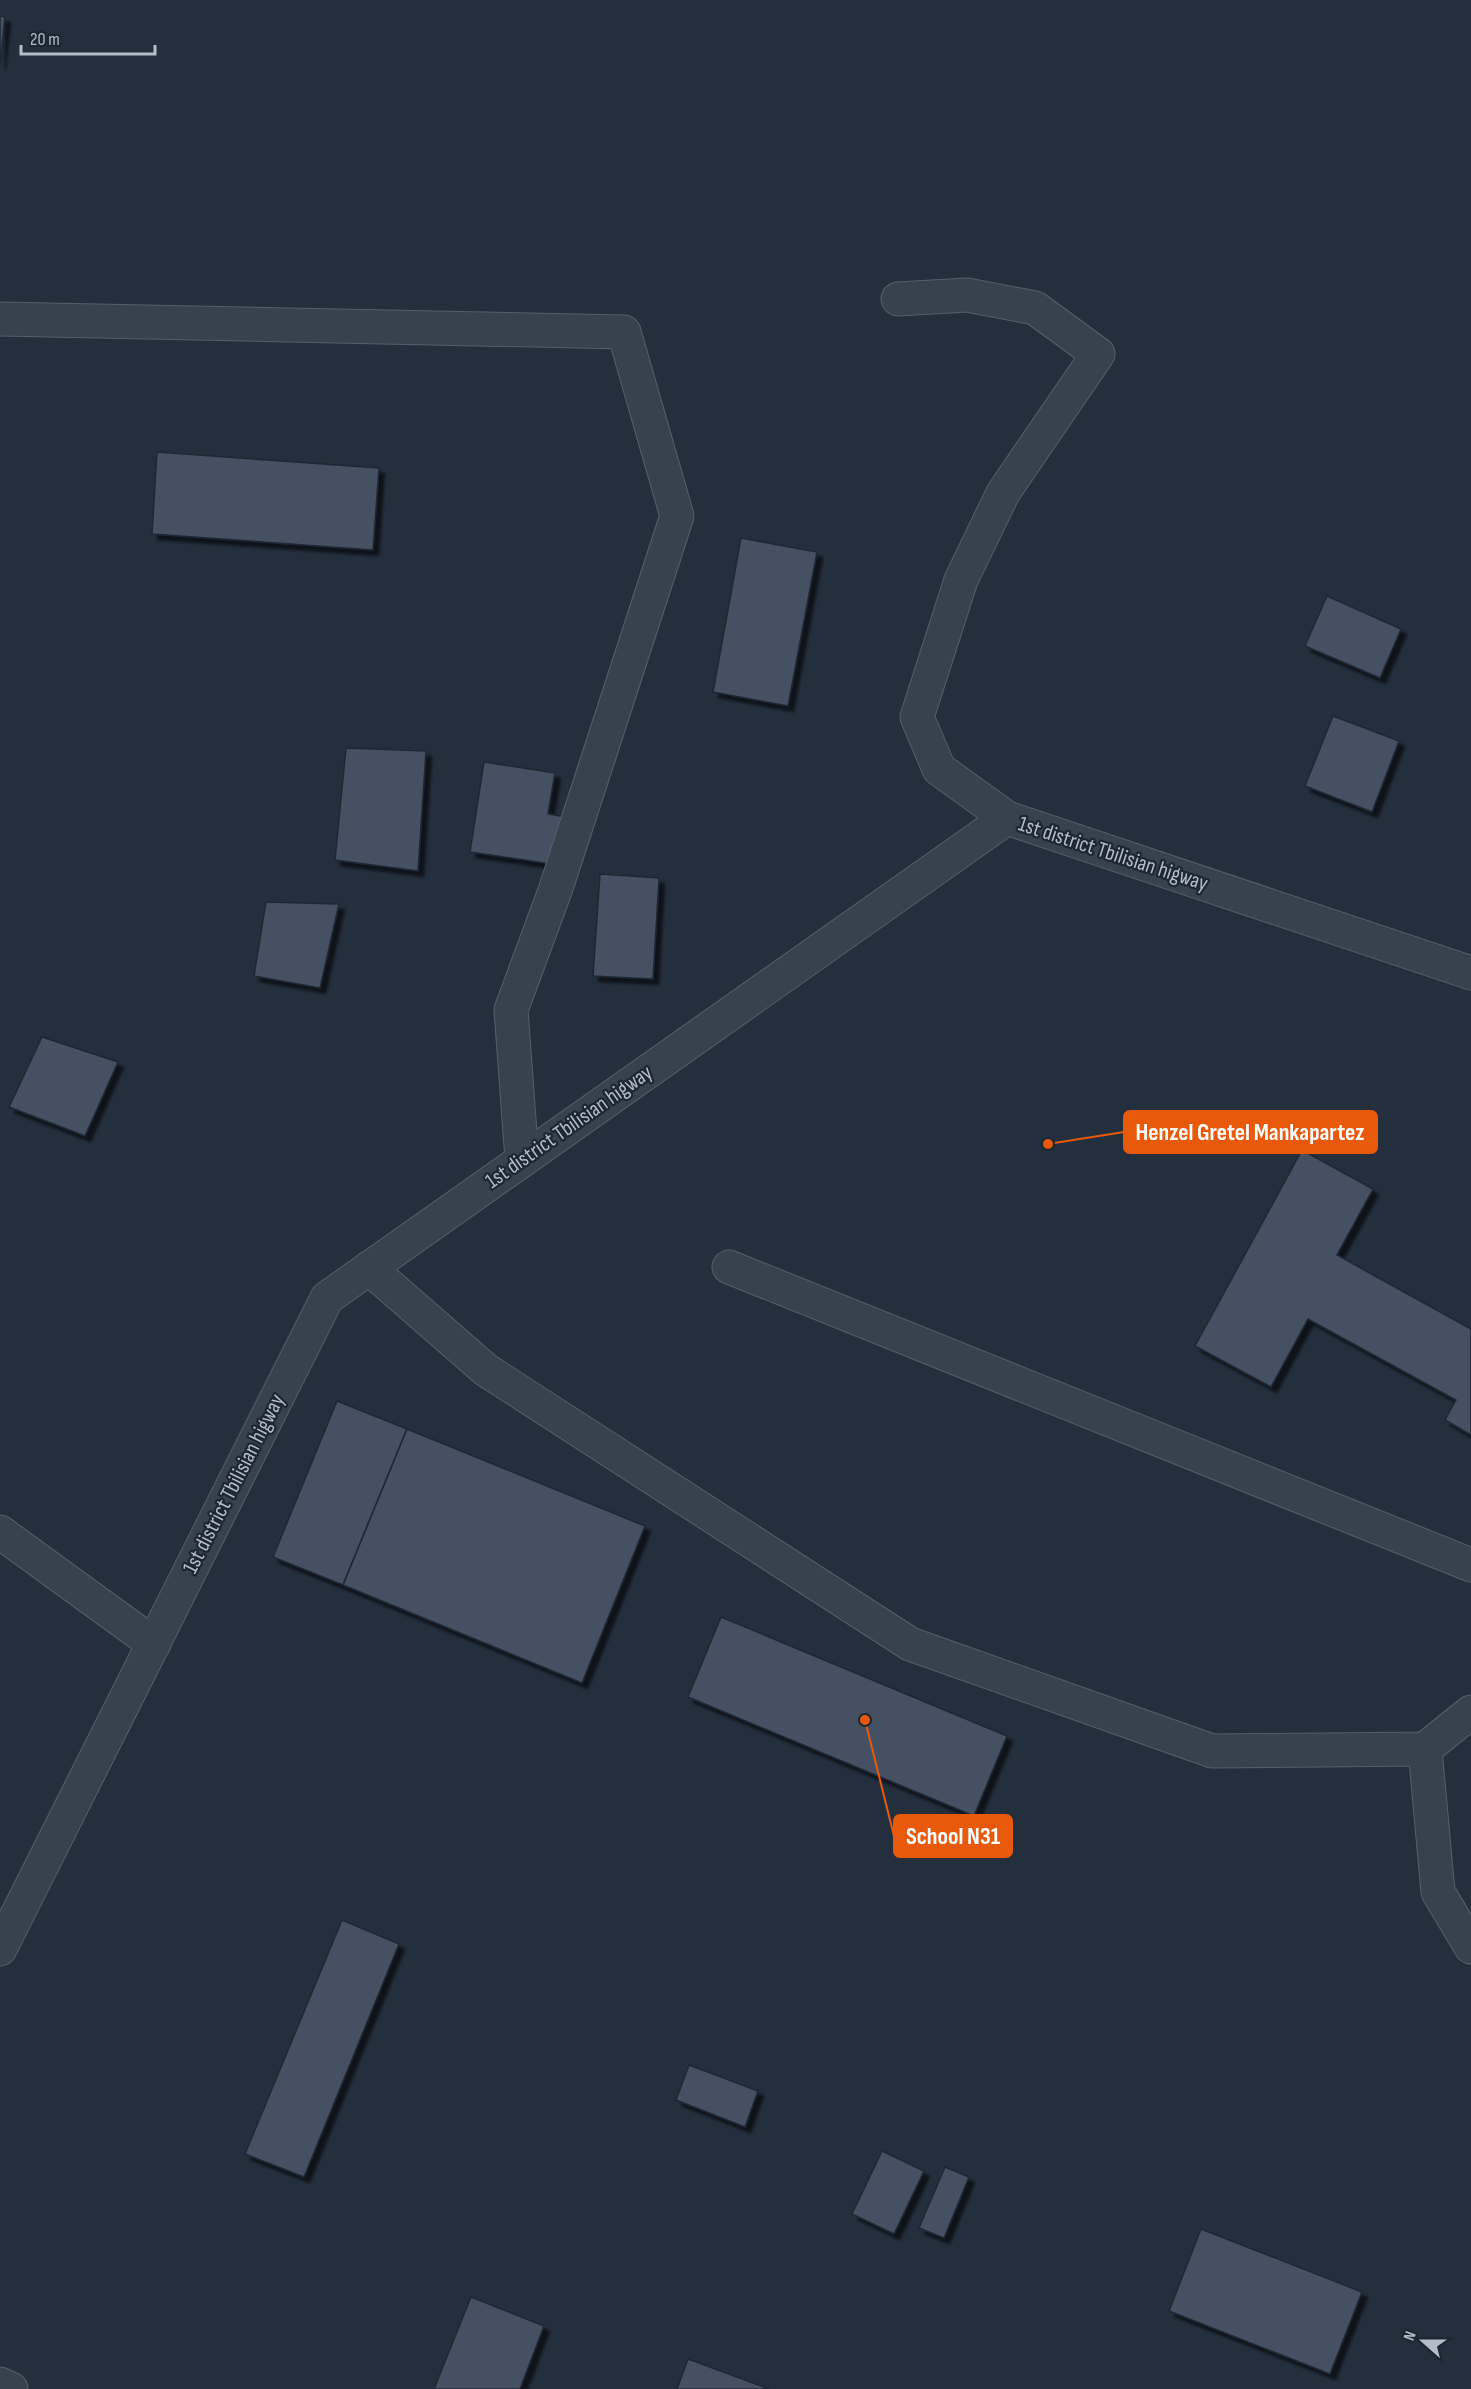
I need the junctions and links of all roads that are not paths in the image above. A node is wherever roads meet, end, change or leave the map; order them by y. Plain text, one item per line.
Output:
1 (898, 299) dead end
2 (0, 319) edge
3 (1007, 818) junction
4 (1471, 974) edge
5 (522, 1160) junction
6 (729, 1267) dead end
7 (369, 1268) junction
8 (0, 1532) edge
9 (1471, 1565) edge
10 (154, 1644) junction
11 (1471, 1712) edge
12 (1425, 1749) junction
13 (1471, 1947) edge
14 (0, 1950) edge
15 (0, 2384) edge
16 (11, 2389) edge

1 - 3 street
2 - 5 street
3 - 4 street, 1st district Tbilisian higway
3 - 5 street, 1st district Tbilisian higway
5 - 7 street, 1st district Tbilisian higway
6 - 9 street
7 - 10 street, 1st district Tbilisian higway
7 - 12 street
8 - 10 street
10 - 14 street, 1st district Tbilisian higway
11 - 12 street
12 - 13 street
15 - 16 street

